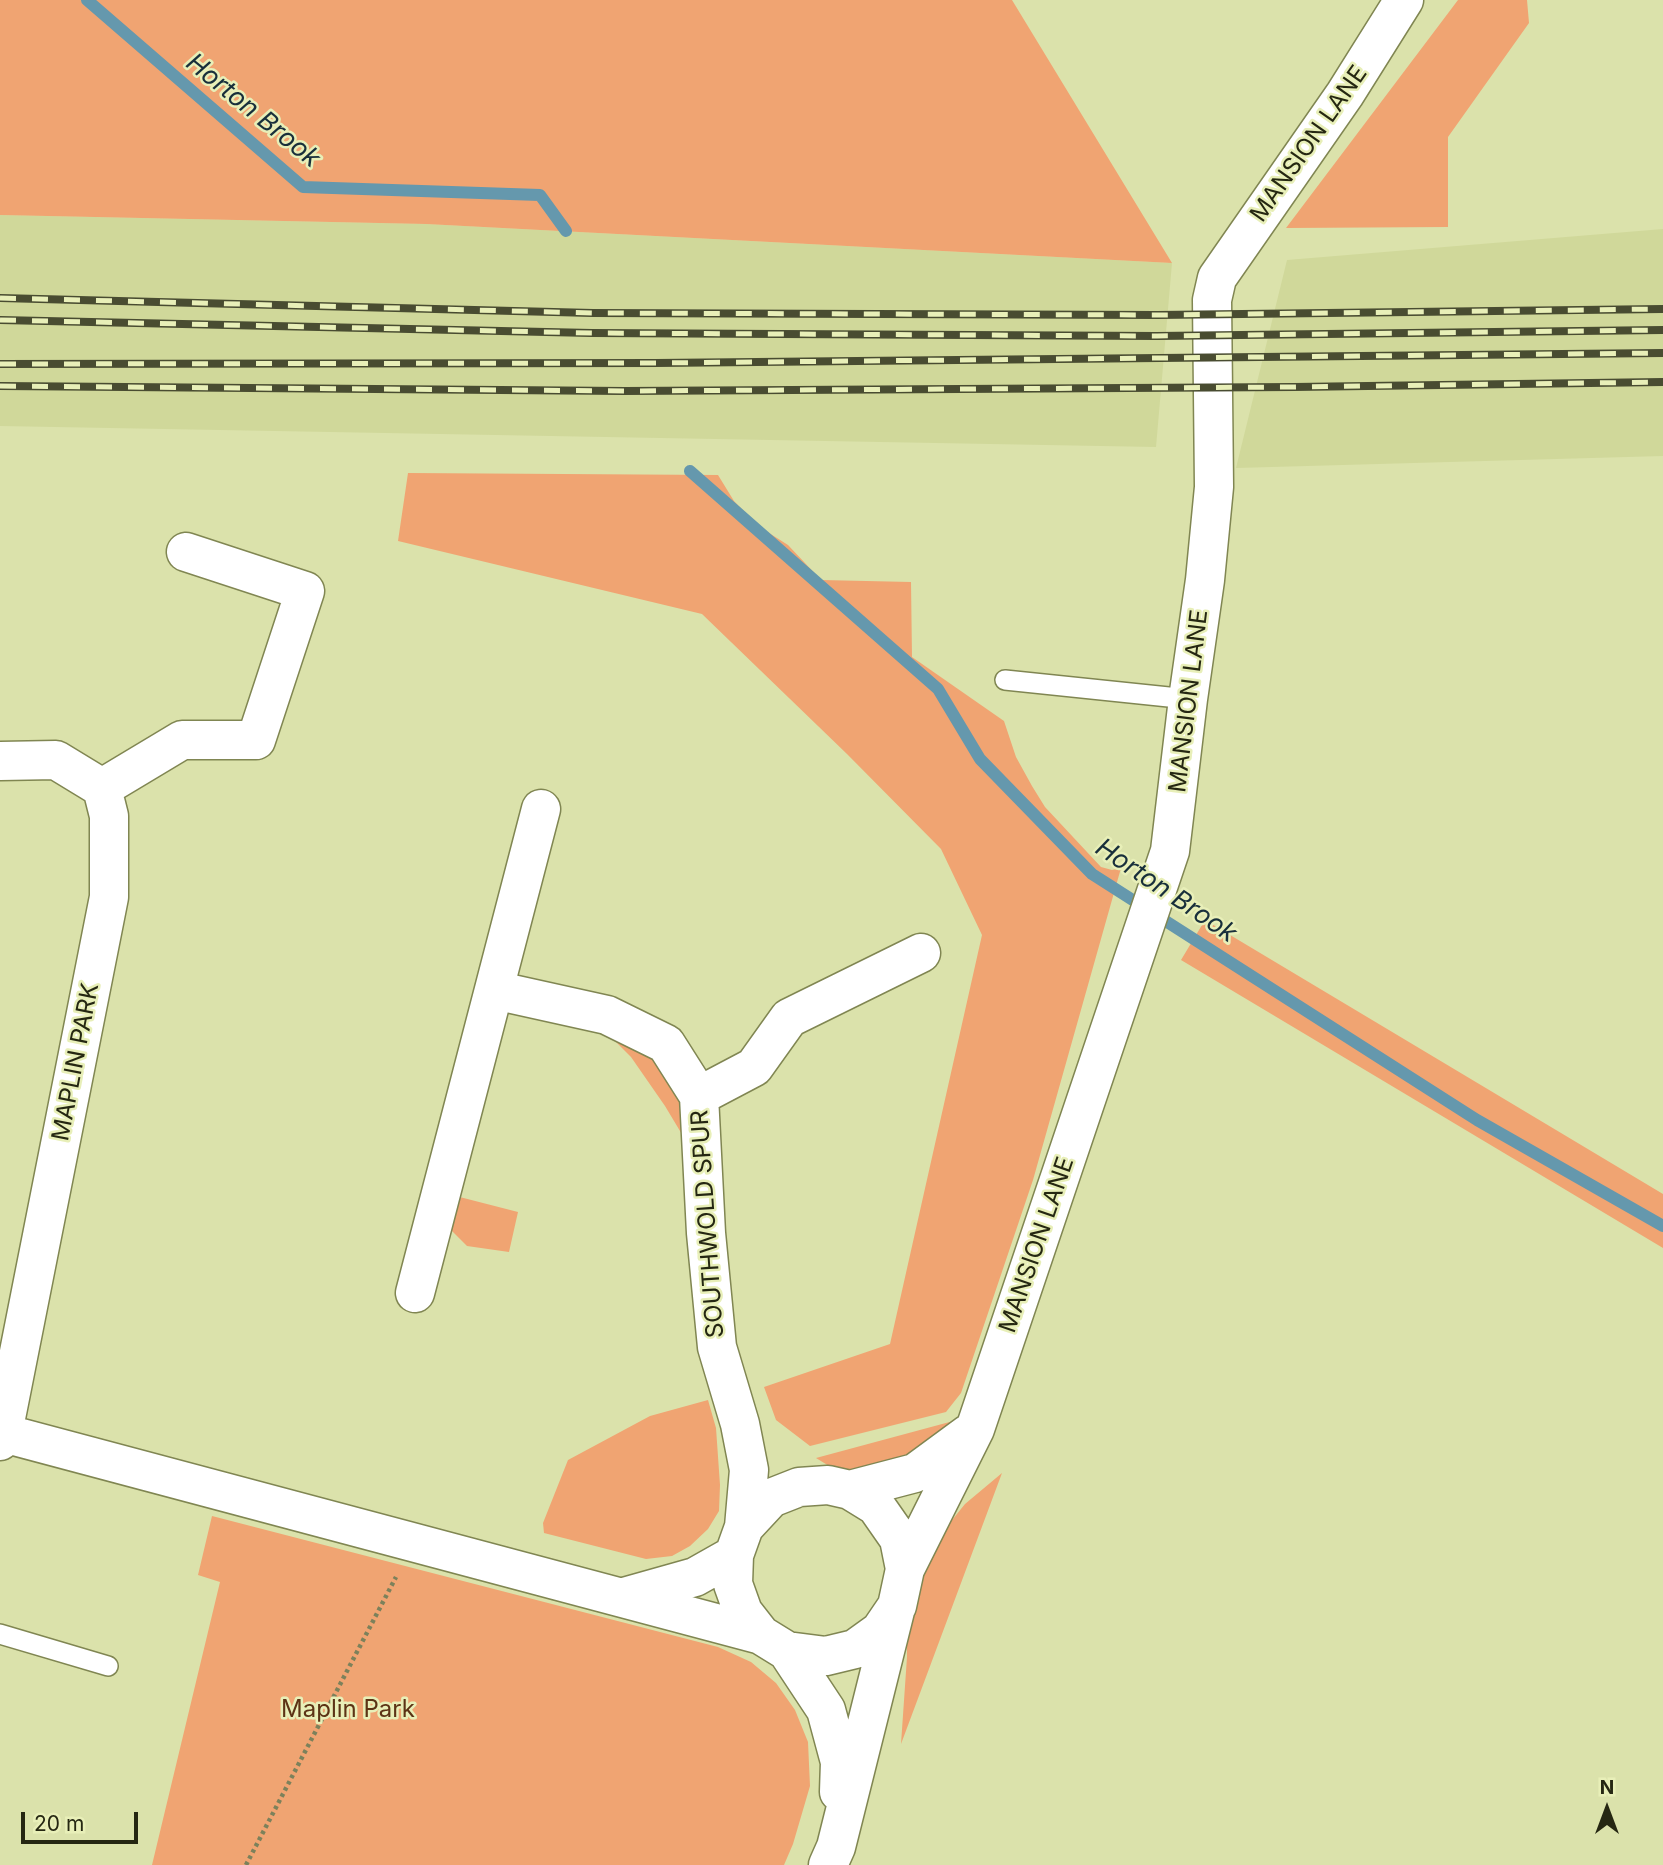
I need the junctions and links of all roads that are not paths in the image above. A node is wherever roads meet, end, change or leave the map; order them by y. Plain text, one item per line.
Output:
1 (1404, 0) edge
2 (186, 552) dead end
3 (1004, 680) dead end
4 (1188, 699) junction
5 (0, 761) edge
6 (102, 788) junction
7 (541, 809) dead end
8 (921, 953) dead end
9 (494, 990) junction
10 (699, 1096) junction
11 (415, 1293) dead end
12 (740, 1424) junction
13 (975, 1429) junction
14 (2, 1437) edge
15 (799, 1486) junction
16 (850, 1490) junction
17 (739, 1541) junction
18 (905, 1569) junction
19 (622, 1597) junction
20 (897, 1606) junction
21 (0, 1634) edge
22 (774, 1643) junction
23 (108, 1666) dead end
24 (832, 1856) edge

1 - 4 street, MANSION LANE
2 - 6 street
3 - 4 lane
4 - 13 street, MANSION LANE
5 - 6 street
6 - 14 street, MAPLIN PARK
7 - 9 street
8 - 10 street
9 - 10 street, SOUTHWOLD SPUR
9 - 11 street
10 - 12 street, SOUTHWOLD SPUR
12 - 15 street
12 - 17 street, SOUTHWOLD SPUR
13 - 16 street, MANSION LANE
13 - 18 street, MANSION LANE
14 - 19 street, MANSION LANE
15 - 16 street, MANSION LANE
15 - 17 street, MANSION LANE
16 - 18 street, MANSION LANE
17 - 19 street, MANSION LANE
17 - 22 street
18 - 20 street, MANSION LANE
19 - 22 street, MANSION LANE
20 - 22 street, MANSION LANE
20 - 24 street
21 - 23 lane
22 - 24 street

